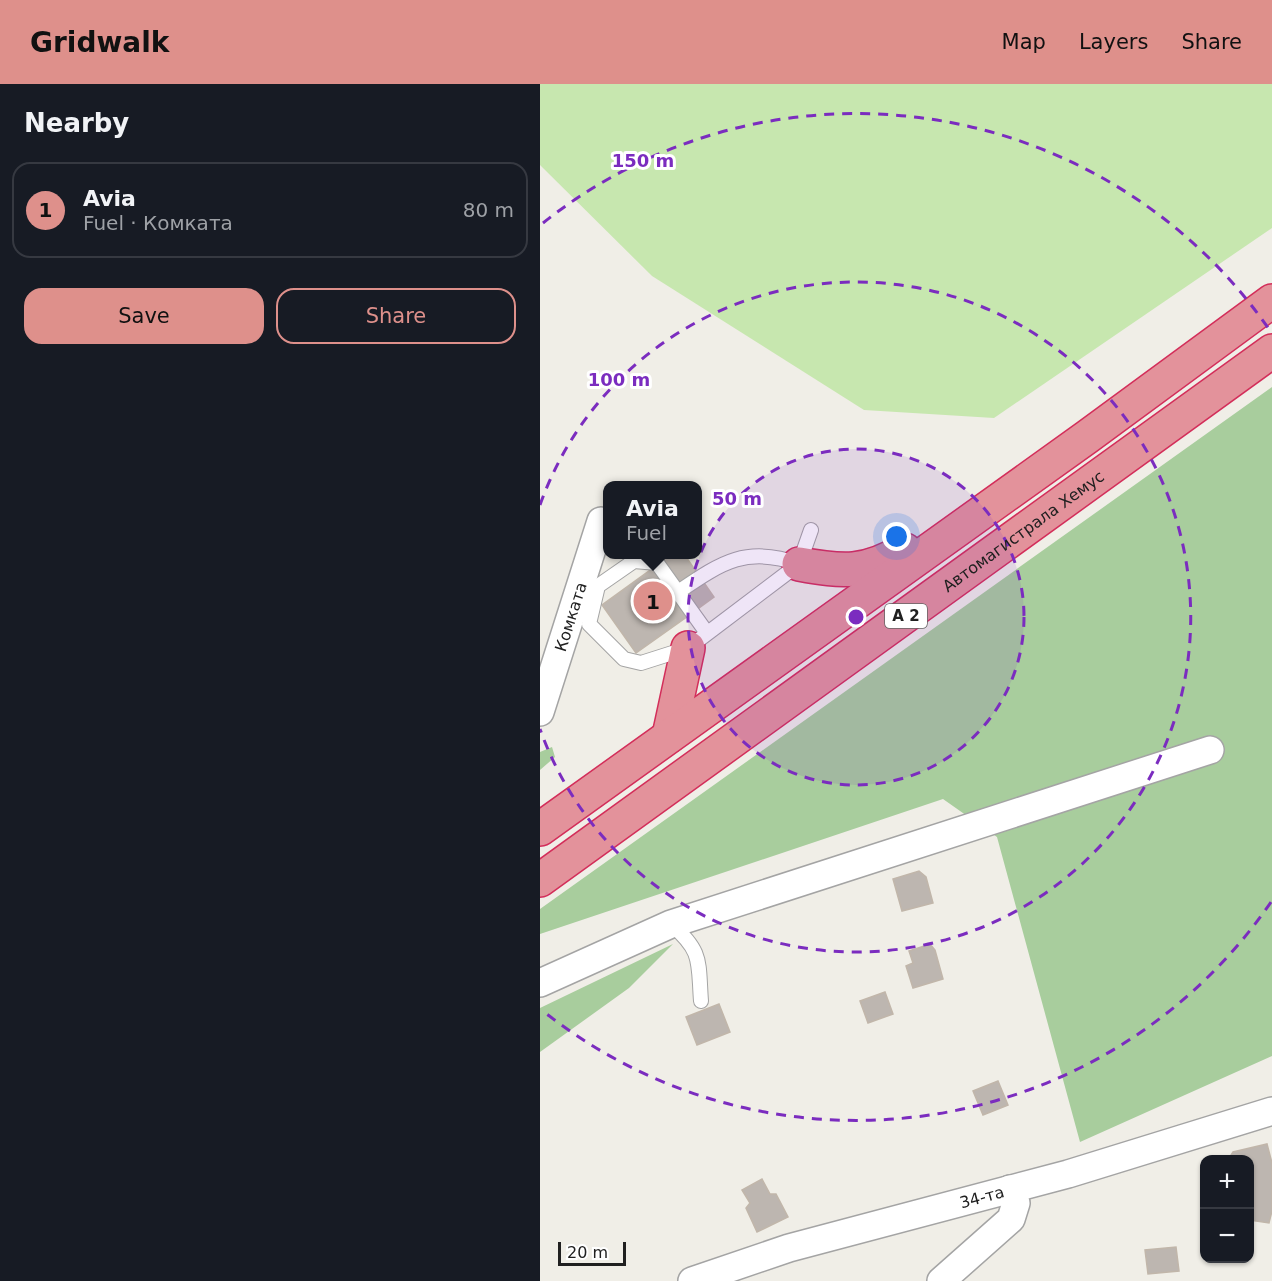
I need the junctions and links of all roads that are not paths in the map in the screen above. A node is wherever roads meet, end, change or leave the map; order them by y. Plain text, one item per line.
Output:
1 (1272, 301) edge
2 (1272, 351) edge
3 (1087, 437) junction
4 (602, 521) dead end
5 (811, 530) dead end
6 (799, 564) junction
7 (678, 592) junction
8 (579, 621) junction
9 (698, 640) junction
10 (540, 712) edge
11 (669, 736) junction
12 (1210, 750) dead end
13 (540, 829) edge
14 (540, 880) edge
15 (671, 924) junction
16 (540, 983) edge
17 (701, 1001) dead end
18 (1272, 1111) edge
19 (1010, 1190) junction
20 (692, 1281) edge
21 (941, 1281) edge

1 - 3 highway, A 2
2 - 14 highway, Автомагистрала Хемус / A 2
3 - 6 highway
3 - 11 highway, A 2
4 - 8 street, Комката
5 - 6 lane
6 - 7 lane
6 - 9 lane
7 - 8 lane
7 - 9 lane
8 - 9 lane
8 - 10 street, Комката
9 - 11 highway
11 - 13 highway, A 2
12 - 15 street
15 - 16 street
15 - 17 lane
18 - 19 street, 34-та
19 - 20 street, 34-та
19 - 21 street

